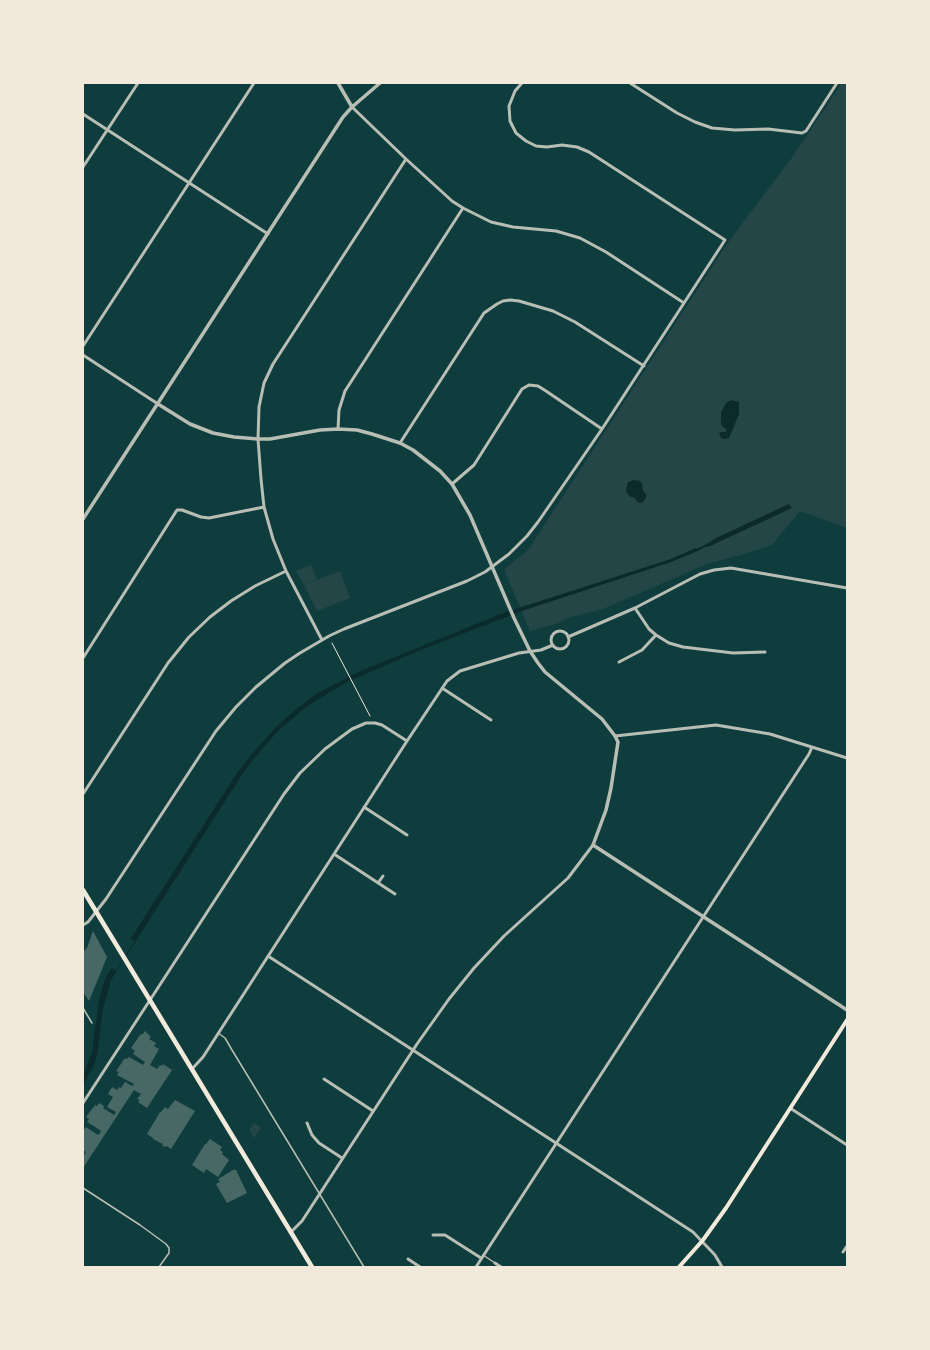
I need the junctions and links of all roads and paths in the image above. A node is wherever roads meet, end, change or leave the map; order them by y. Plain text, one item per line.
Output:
1 (138, 83) edge
2 (254, 83) edge
3 (338, 83) edge
4 (380, 83) edge
5 (522, 83) edge
6 (630, 83) edge
7 (837, 83) edge
8 (352, 107) junction
9 (83, 114) edge
10 (107, 130) junction
11 (406, 160) junction
12 (83, 168) edge
13 (188, 183) junction
14 (462, 208) junction
15 (268, 234) junction
16 (684, 303) junction
17 (83, 346) edge
18 (83, 355) edge
19 (644, 366) junction
20 (158, 404) junction
21 (338, 429) junction
22 (602, 429) junction
23 (258, 439) junction
24 (400, 443) junction
25 (452, 484) junction
26 (264, 507) junction
27 (83, 519) edge
28 (493, 567) junction
29 (286, 571) junction
30 (847, 588) edge
31 (635, 608) junction
32 (656, 636) junction
33 (568, 637) junction
34 (322, 640) junction
35 (332, 643) dead end
36 (553, 644) junction
37 (530, 651) junction
38 (766, 652) dead end
39 (83, 658) edge
40 (619, 662) dead end
41 (442, 688) junction
42 (370, 716) dead end
43 (491, 720) dead end
44 (616, 736) junction
45 (407, 741) junction
46 (812, 747) junction
47 (847, 758) edge
48 (83, 794) edge
49 (364, 807) junction
50 (407, 835) dead end
51 (593, 845) junction
52 (334, 854) junction
53 (383, 876) dead end
54 (378, 883) junction
55 (83, 890) edge
56 (395, 894) dead end
57 (97, 912) junction
58 (703, 917) junction
59 (83, 925) edge
60 (268, 956) junction
61 (150, 999) junction
62 (83, 1008) edge
63 (847, 1010) edge
64 (847, 1020) edge
65 (92, 1023) dead end
66 (218, 1033) junction
67 (413, 1050) junction
68 (192, 1069) junction
69 (324, 1079) dead end
70 (83, 1103) edge
71 (790, 1108) junction
72 (373, 1111) junction
73 (307, 1123) dead end
74 (557, 1143) junction
75 (847, 1145) edge
76 (342, 1158) junction
77 (83, 1188) edge
78 (320, 1194) junction
79 (291, 1232) junction
80 (433, 1235) dead end
81 (702, 1240) junction
82 (847, 1246) edge
83 (843, 1252) dead end
84 (482, 1257) junction
85 (408, 1259) dead end
86 (495, 1263) joint
87 (681, 1266) edge
88 (159, 1267) edge
89 (312, 1267) edge
90 (364, 1267) edge
91 (420, 1267) edge
92 (476, 1267) edge
93 (501, 1267) edge
94 (722, 1267) edge

1 - 10 street
2 - 13 street
3 - 8 street
4 - 8 street
5 - 16 street
6 - 7 street
8 - 11 street
8 - 15 street
9 - 10 street
10 - 12 street
10 - 13 street
11 - 14 street
11 - 23 street
13 - 15 street
13 - 17 street
14 - 16 street
14 - 21 street
15 - 20 street
16 - 19 street
18 - 20 street
19 - 22 street
19 - 24 street
20 - 23 street
20 - 27 street
21 - 23 street
21 - 24 street
22 - 25 street
22 - 28 street
23 - 26 street
24 - 25 street
25 - 28 street
26 - 29 street
26 - 39 street
28 - 34 street
28 - 37 street
29 - 34 street
29 - 48 street
30 - 31 street
31 - 32 street
31 - 33 street
32 - 38 street
32 - 40 street
33 - 36 street
33 - 36 street
34 - 57 street
35 - 42 path
36 - 37 street
37 - 41 street
37 - 44 street
41 - 43 street
41 - 45 street
44 - 46 street
44 - 51 street
45 - 49 street
45 - 61 street
46 - 47 street
46 - 58 street
49 - 50 street
49 - 52 street
51 - 58 street
51 - 67 street
52 - 54 street
52 - 60 street
53 - 54 street
54 - 56 street
55 - 57 main road
57 - 59 street
57 - 61 main road
58 - 63 street
58 - 74 street
60 - 66 street
60 - 67 street
61 - 68 main road
61 - 70 street
62 - 65 lane
64 - 71 main road
66 - 68 street
66 - 78 lane
67 - 72 street
67 - 74 street
68 - 79 main road
69 - 72 street
71 - 75 street
71 - 81 main road
72 - 76 street
73 - 76 street
74 - 81 street
74 - 84 street
76 - 78 street
77 - 88 lane
78 - 79 street
78 - 90 lane
79 - 89 main road
80 - 84 street
81 - 87 main road
81 - 94 street
82 - 83 street
84 - 86 lane
84 - 92 street
85 - 91 street
86 - 93 street

